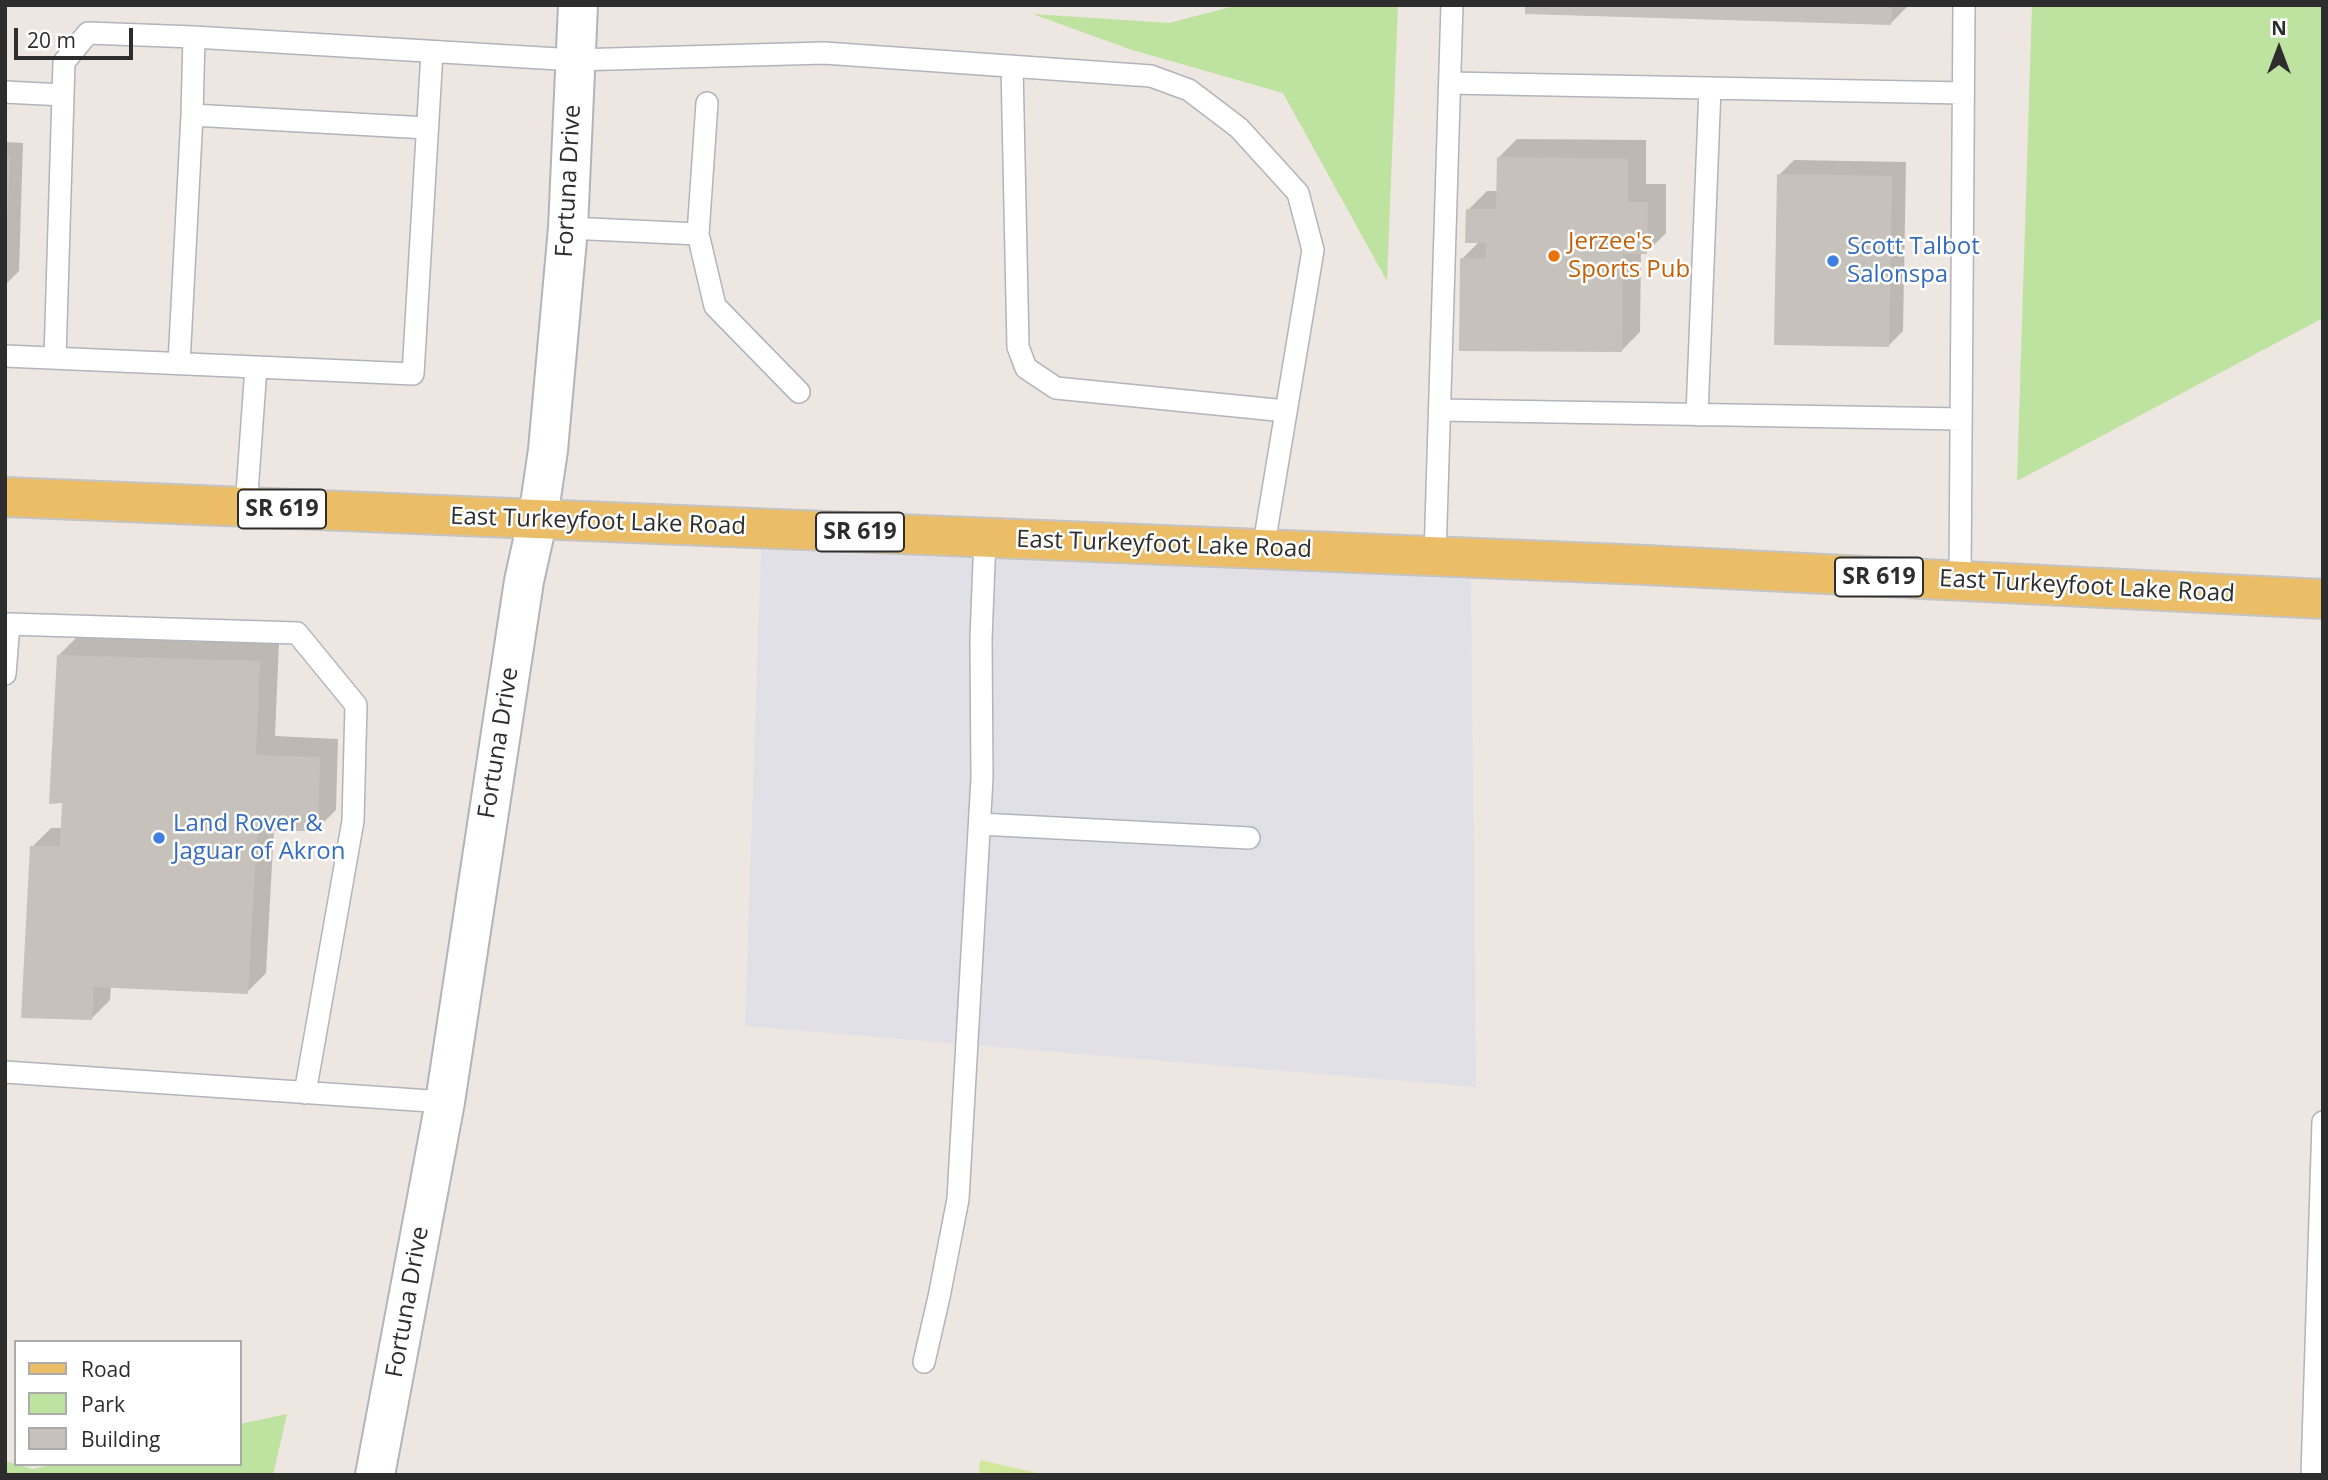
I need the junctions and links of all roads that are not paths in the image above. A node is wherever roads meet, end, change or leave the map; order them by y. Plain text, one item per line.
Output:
1 (578, 5) edge
2 (1452, 5) edge
3 (1964, 5) edge
4 (194, 37) junction
5 (432, 52) junction
6 (575, 60) junction
7 (1012, 66) junction
8 (1450, 83) junction
9 (1710, 88) junction
10 (5, 92) edge
11 (1963, 93) junction
12 (63, 95) junction
13 (707, 103) dead end
14 (192, 115) junction
15 (427, 128) junction
16 (568, 228) junction
17 (698, 234) junction
18 (5, 356) edge
19 (55, 358) junction
20 (179, 364) junction
21 (256, 367) junction
22 (799, 392) dead end
23 (1440, 410) junction
24 (1286, 411) junction
25 (1697, 415) junction
26 (1961, 419) junction
27 (5, 497) edge
28 (246, 508) junction
29 (538, 518) junction
30 (985, 537) junction
31 (1263, 550) junction
32 (1435, 556) junction
33 (1960, 581) junction
34 (2323, 599) edge
35 (5, 674) edge
36 (980, 824) junction
37 (1249, 838) dead end
38 (5, 1072) edge
39 (304, 1093) junction
40 (445, 1102) junction
41 (2323, 1122) edge
42 (924, 1362) dead end
43 (375, 1475) edge
44 (2312, 1475) edge

1 - 6 street, Fortuna Drive
2 - 8 lane
3 - 11 lane
4 - 5 lane
4 - 12 lane
4 - 14 lane
5 - 6 lane
5 - 15 lane
6 - 7 lane
6 - 16 street, Fortuna Drive
7 - 24 lane
7 - 24 lane
8 - 9 lane
8 - 23 lane
9 - 11 lane
9 - 25 lane
10 - 12 lane
11 - 26 lane
12 - 19 lane
13 - 17 lane
14 - 15 lane
14 - 20 lane
15 - 21 lane
16 - 17 lane
16 - 29 street, Fortuna Drive
17 - 22 lane
18 - 19 lane
19 - 20 lane
20 - 21 lane
21 - 28 lane
23 - 25 lane
23 - 32 lane
24 - 31 lane
25 - 26 lane
26 - 33 lane
27 - 28 main road, East Turkeyfoot Lake Road / SR 619
28 - 29 main road, East Turkeyfoot Lake Road / SR 619
29 - 30 main road, East Turkeyfoot Lake Road / SR 619
29 - 40 street, Fortuna Drive
30 - 31 main road, East Turkeyfoot Lake Road / SR 619
30 - 36 lane
31 - 32 main road, East Turkeyfoot Lake Road / SR 619
32 - 33 main road, East Turkeyfoot Lake Road / SR 619
33 - 34 main road, East Turkeyfoot Lake Road / SR 619
35 - 39 lane
36 - 37 lane
36 - 42 lane
38 - 39 lane
39 - 40 lane
40 - 43 street, Fortuna Drive
41 - 44 lane

